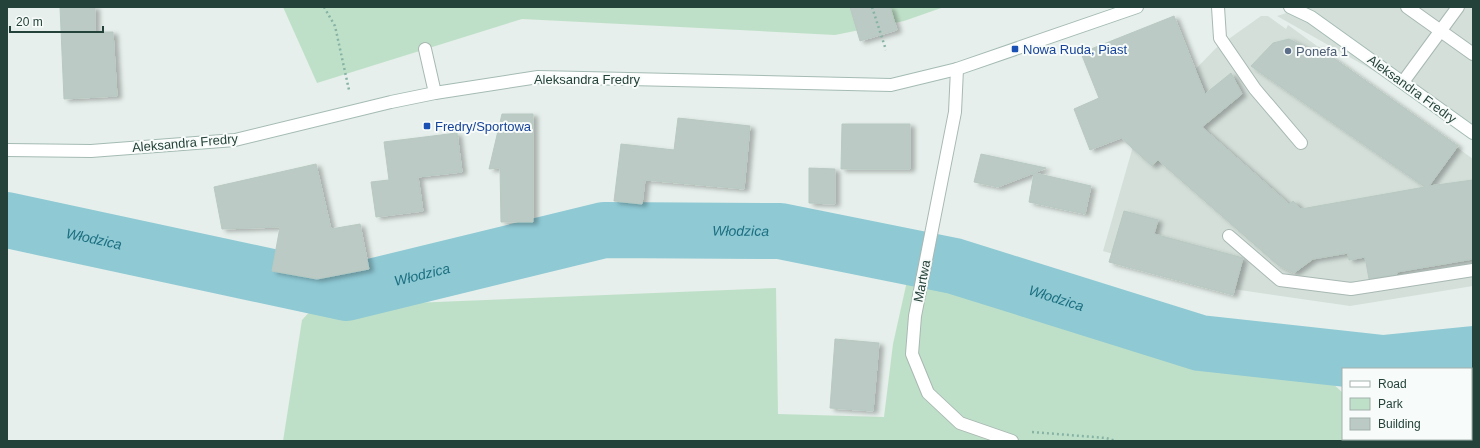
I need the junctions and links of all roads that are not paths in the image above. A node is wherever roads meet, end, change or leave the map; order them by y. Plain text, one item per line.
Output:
1 (1137, 7) edge
2 (1218, 7) edge
3 (1290, 7) edge
4 (1407, 7) edge
5 (1458, 7) edge
6 (1441, 31) junction
7 (425, 49) dead end
8 (1473, 54) edge
9 (957, 70) junction
10 (1403, 82) junction
11 (435, 93) junction
12 (1473, 133) edge
13 (1301, 143) dead end
14 (7, 150) edge
15 (1229, 236) dead end
16 (1473, 270) edge
17 (1012, 441) edge

1 - 9 street, Aleksandra Fredry
2 - 13 street
3 - 10 street, Aleksandra Fredry
4 - 6 street
5 - 6 street
6 - 8 street
6 - 10 street
7 - 11 street
9 - 11 street, Aleksandra Fredry
9 - 17 street, Martwa
10 - 12 street, Aleksandra Fredry
11 - 14 street, Aleksandra Fredry
15 - 16 street

